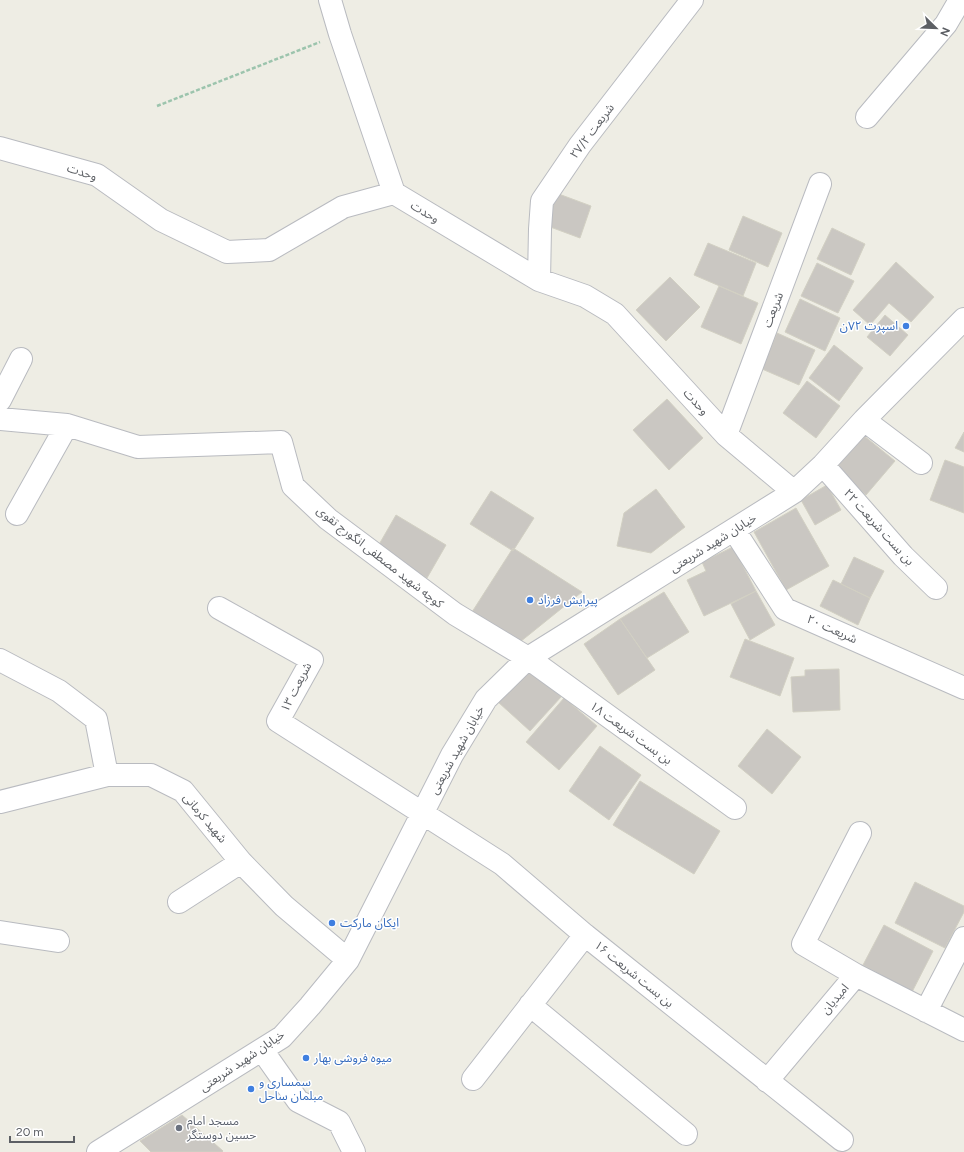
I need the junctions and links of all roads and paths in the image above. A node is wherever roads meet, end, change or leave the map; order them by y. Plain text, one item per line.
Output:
1 (330, 0) edge
2 (692, 0) edge
3 (960, 0) edge
4 (340, 34) junction
5 (157, 106) dead end
6 (867, 117) dead end
7 (0, 148) edge
8 (820, 184) dead end
9 (394, 193) junction
10 (538, 280) junction
11 (964, 319) edge
12 (21, 359) dead end
13 (0, 400) edge
14 (0, 419) edge
15 (864, 420) junction
16 (67, 425) junction
17 (726, 435) junction
18 (920, 463) dead end
19 (823, 465) junction
20 (794, 492) junction
21 (17, 514) dead end
22 (734, 530) junction
23 (936, 588) dead end
24 (218, 608) dead end
25 (528, 658) junction
26 (0, 660) edge
27 (964, 688) edge
28 (106, 775) junction
29 (0, 802) edge
30 (734, 808) dead end
31 (422, 814) junction
32 (860, 833) dead end
33 (241, 862) junction
34 (179, 902) dead end
35 (0, 932) edge
36 (585, 935) junction
37 (964, 938) edge
38 (58, 941) dead end
39 (348, 960) junction
40 (856, 975) junction
41 (530, 1005) junction
42 (926, 1011) junction
43 (964, 1030) edge
44 (262, 1050) junction
45 (473, 1079) dead end
46 (767, 1081) junction
47 (686, 1134) dead end
48 (842, 1140) dead end
49 (111, 1149) edge
50 (354, 1152) edge

1 - 4 street
2 - 10 street, شریعت ۲۷/۲
3 - 6 street
4 - 5 path
4 - 9 street
7 - 9 street, وحدت
8 - 17 street, شریعت
9 - 10 street, وحدت
10 - 17 street, وحدت
11 - 15 street, خیابان شهید شریعتی
12 - 13 street
14 - 16 street, کوچه شهید مصطفی انگورج تقوی
15 - 18 street
15 - 19 street, خیابان شهید شریعتی
16 - 21 street
16 - 25 street, کوچه شهید مصطفی انگورج تقوی
17 - 20 street, وحدت
19 - 20 street, خیابان شهید شریعتی
19 - 23 street, بن بست شریعت ۲۲
20 - 22 street, خیابان شهید شریعتی
22 - 25 street, خیابان شهید شریعتی
22 - 27 street, شریعت ۲۰
24 - 31 street, شریعت ۱۳
25 - 30 street, بن بست شریعت ۱۸
25 - 31 street, خیابان شهید شریعتی
26 - 28 street
28 - 29 street, شهید کرمانی
28 - 33 street, شهید کرمانی
31 - 36 street, بن بست شریعت ۱۶
31 - 39 street, خیابان شهید شریعتی
32 - 40 street
33 - 34 street
33 - 39 street, شهید کرمانی
35 - 38 street
36 - 41 street
36 - 46 street, بن بست شریعت ۱۶
37 - 42 street
39 - 44 street, خیابان شهید شریعتی
40 - 42 street, امیدیان
40 - 46 street, امیدیان
41 - 45 street
41 - 47 street
42 - 43 street, امیدیان
44 - 49 street, خیابان شهید شریعتی
44 - 50 street
46 - 48 street, بن بست شریعت ۱۶

